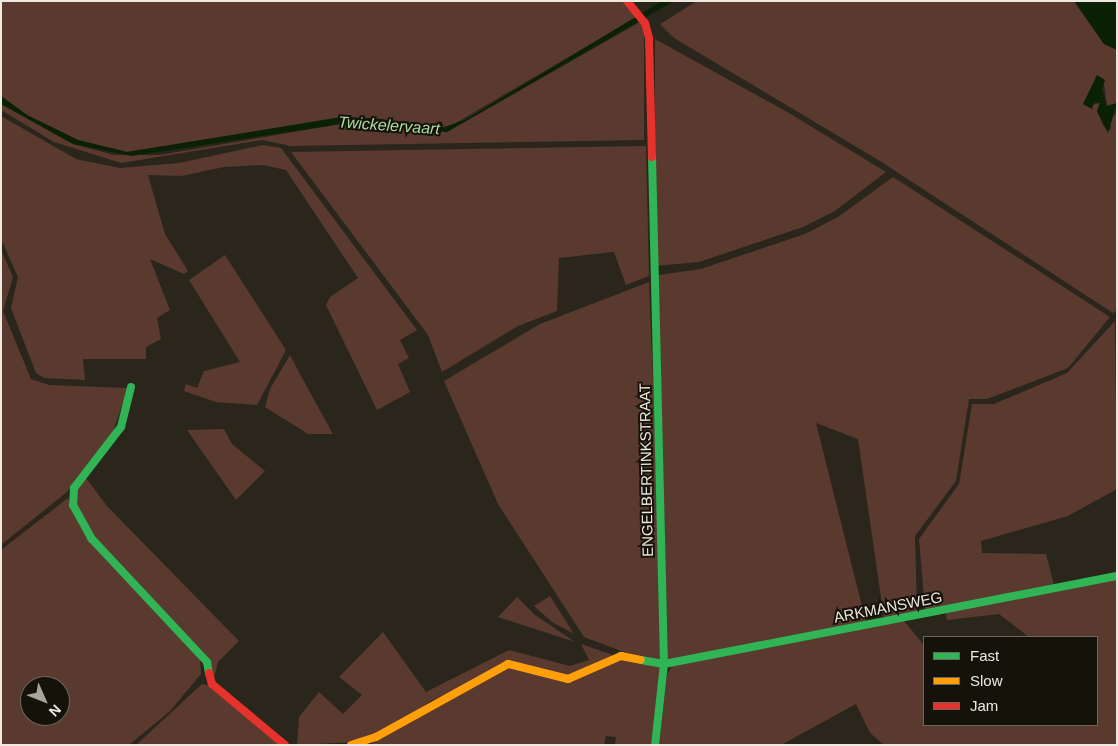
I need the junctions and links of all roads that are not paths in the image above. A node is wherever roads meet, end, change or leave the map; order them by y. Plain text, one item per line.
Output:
1 (627, 1) edge
2 (131, 387) dead end
3 (1117, 576) edge
4 (664, 664) junction
5 (286, 745) edge
6 (351, 745) edge
7 (655, 745) edge

1 - 4 street, ENGELBERTINKSTRAAT
2 - 5 street
3 - 4 street, ARKMANSWEG
4 - 6 street
4 - 7 street, ENGELBERTINKSTRAAT

